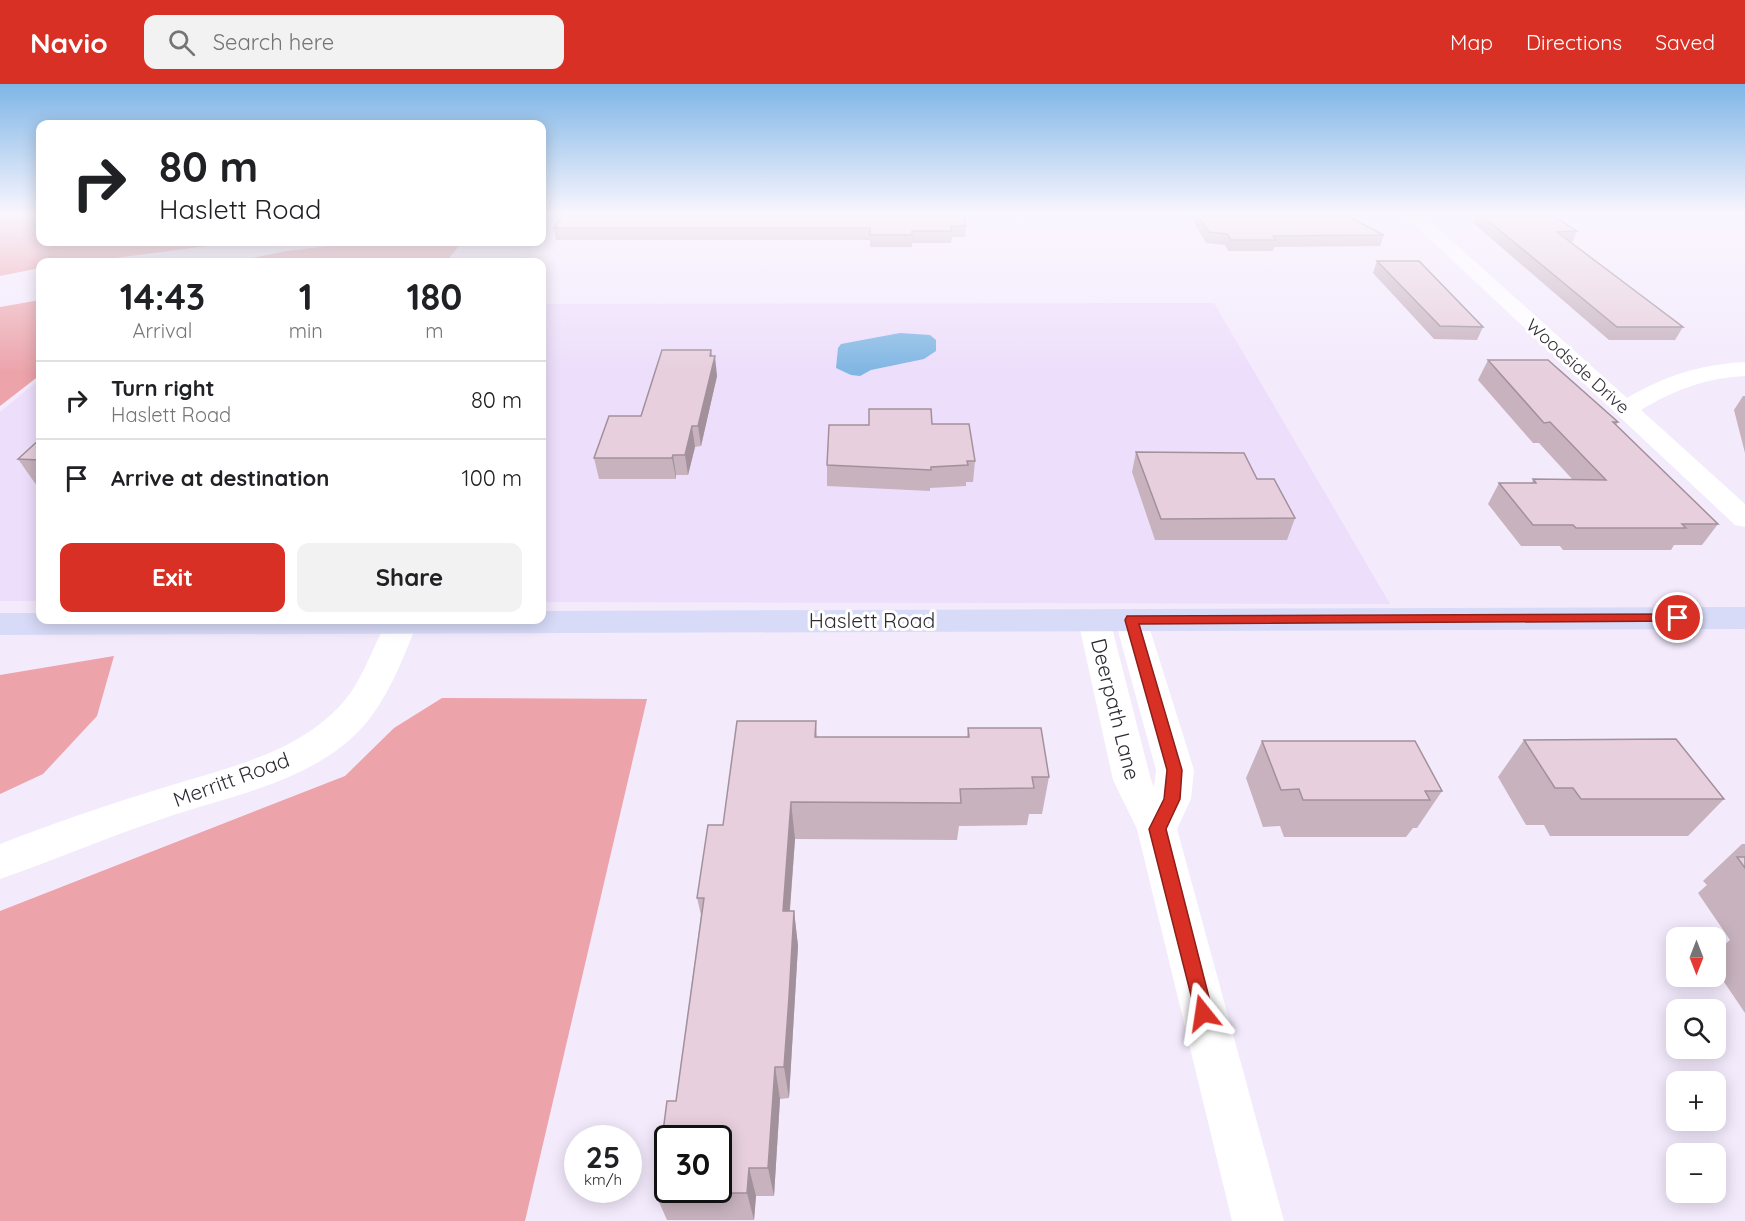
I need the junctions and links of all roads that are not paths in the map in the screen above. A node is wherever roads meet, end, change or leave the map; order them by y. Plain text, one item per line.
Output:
1 (1470, 267) edge
2 (1745, 369) edge
3 (1626, 410) junction
4 (1745, 519) edge
5 (1745, 618) edge
6 (1094, 620) junction
7 (1131, 620) junction
8 (546, 622) edge
9 (0, 624) edge
10 (36, 624) edge
11 (401, 624) edge
12 (1157, 829) junction
13 (0, 861) edge
14 (1258, 1221) edge

1 - 3 street, Woodside Drive
2 - 3 street
3 - 4 street, Woodside Drive
5 - 7 main road, Haslett Road
6 - 7 main road, Haslett Road
6 - 8 main road, Haslett Road
6 - 12 street, Deerpath Lane
7 - 12 street, Deerpath Lane
9 - 10 main road, Haslett Road
11 - 13 street, Merritt Road
12 - 14 street, Deerpath Lane

